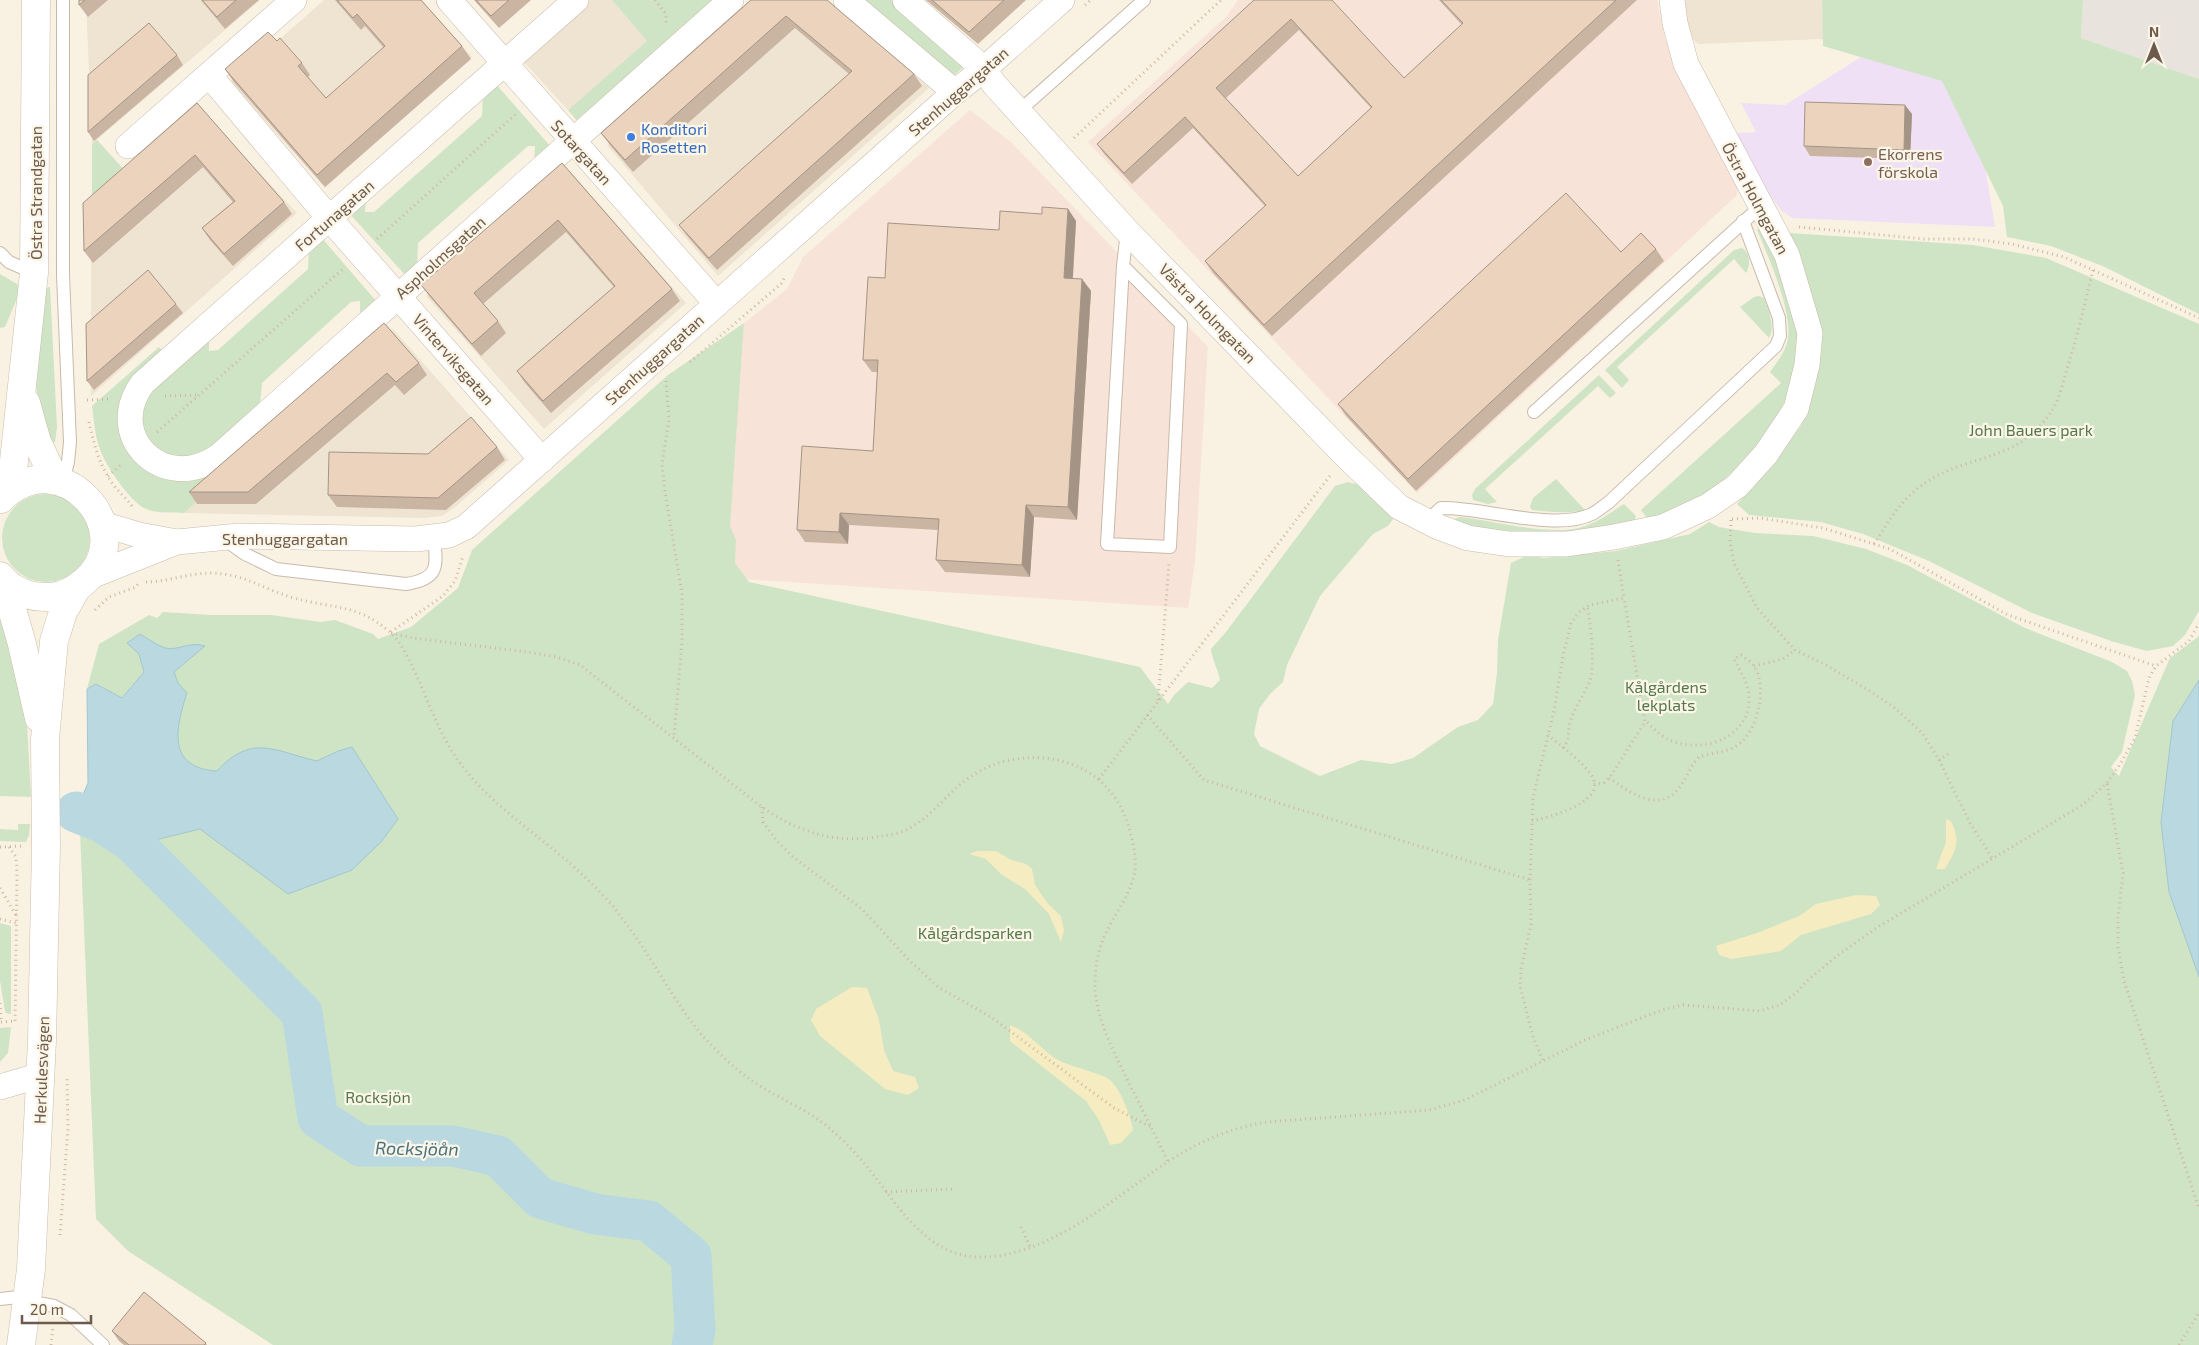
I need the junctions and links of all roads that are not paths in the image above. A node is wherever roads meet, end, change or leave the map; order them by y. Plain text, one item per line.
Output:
1 (36, 0) edge
2 (63, 0) edge
3 (294, 0) edge
4 (449, 0) edge
5 (576, 0) edge
6 (731, 0) edge
7 (846, 0) edge
8 (905, 0) edge
9 (1062, 0) edge
10 (1144, 0) edge
11 (1672, 0) edge
12 (505, 64) junction
13 (210, 76) junction
14 (989, 77) junction
15 (955, 92) junction
16 (1019, 110) junction
17 (571, 140) junction
18 (128, 146) dead end
19 (1758, 217) junction
20 (329, 218) junction
21 (1127, 230) junction
22 (0, 252) edge
23 (1123, 266) junction
24 (34, 273) junction
25 (398, 294) junction
26 (717, 304) junction
27 (21, 385) junction
28 (1534, 412) dead end
29 (140, 448) joint
30 (542, 460) junction
31 (59, 481) junction
32 (5, 495) edge
33 (102, 524) junction
34 (1432, 524) junction
35 (222, 538) junction
36 (434, 538) junction
37 (178, 542) junction
38 (2, 579) edge
39 (82, 583) junction
40 (44, 739) junction
41 (41, 1075) junction
42 (0, 1087) edge
43 (0, 1299) edge
44 (27, 1299) junction
45 (21, 1345) edge
46 (103, 1345) edge

1 - 24 main road, Östra Strandgatan
2 - 31 lane
3 - 13 street
4 - 12 street, Sotargatan
5 - 12 street, Fortunagatan
6 - 17 street, Aspholmsgatan
7 - 15 street
8 - 14 street, Västra Holmgatan
9 - 14 street, Stenhuggargatan
10 - 16 lane
11 - 19 street, Östra Holmgatan
12 - 17 street, Sotargatan
12 - 20 street, Fortunagatan
13 - 18 street
13 - 20 street, Vinterviksgatan
14 - 15 street, Stenhuggargatan
14 - 16 street, Västra Holmgatan
15 - 26 street, Stenhuggargatan
16 - 21 street, Västra Holmgatan
17 - 25 street, Aspholmsgatan
17 - 26 street, Sotargatan
19 - 28 lane
19 - 34 lane
19 - 34 street, Östra Holmgatan
20 - 25 street, Vinterviksgatan
20 - 29 street, Fortunagatan
21 - 23 lane
21 - 34 street, Västra Holmgatan
22 - 24 lane
23 - 23 lane
24 - 27 main road, Östra Strandgatan
25 - 29 street, Aspholmsgatan
25 - 30 street, Vinterviksgatan
26 - 30 street, Stenhuggargatan
27 - 31 main road, Östra Strandgatan
27 - 32 main road, Östra Strandgatan
30 - 36 street, Stenhuggargatan
31 - 32 main road
31 - 33 main road
33 - 37 street, Stenhuggargatan
33 - 39 main road
35 - 36 street, Stenhuggargatan
35 - 36 lane
35 - 37 street, Stenhuggargatan
37 - 39 street, Stenhuggargatan
38 - 39 main road
38 - 40 main road
39 - 40 main road
40 - 41 main road, Herkulesvägen
41 - 42 street
41 - 44 main road, Herkulesvägen
43 - 44 lane
44 - 45 main road, Herkulesvägen
44 - 46 lane

